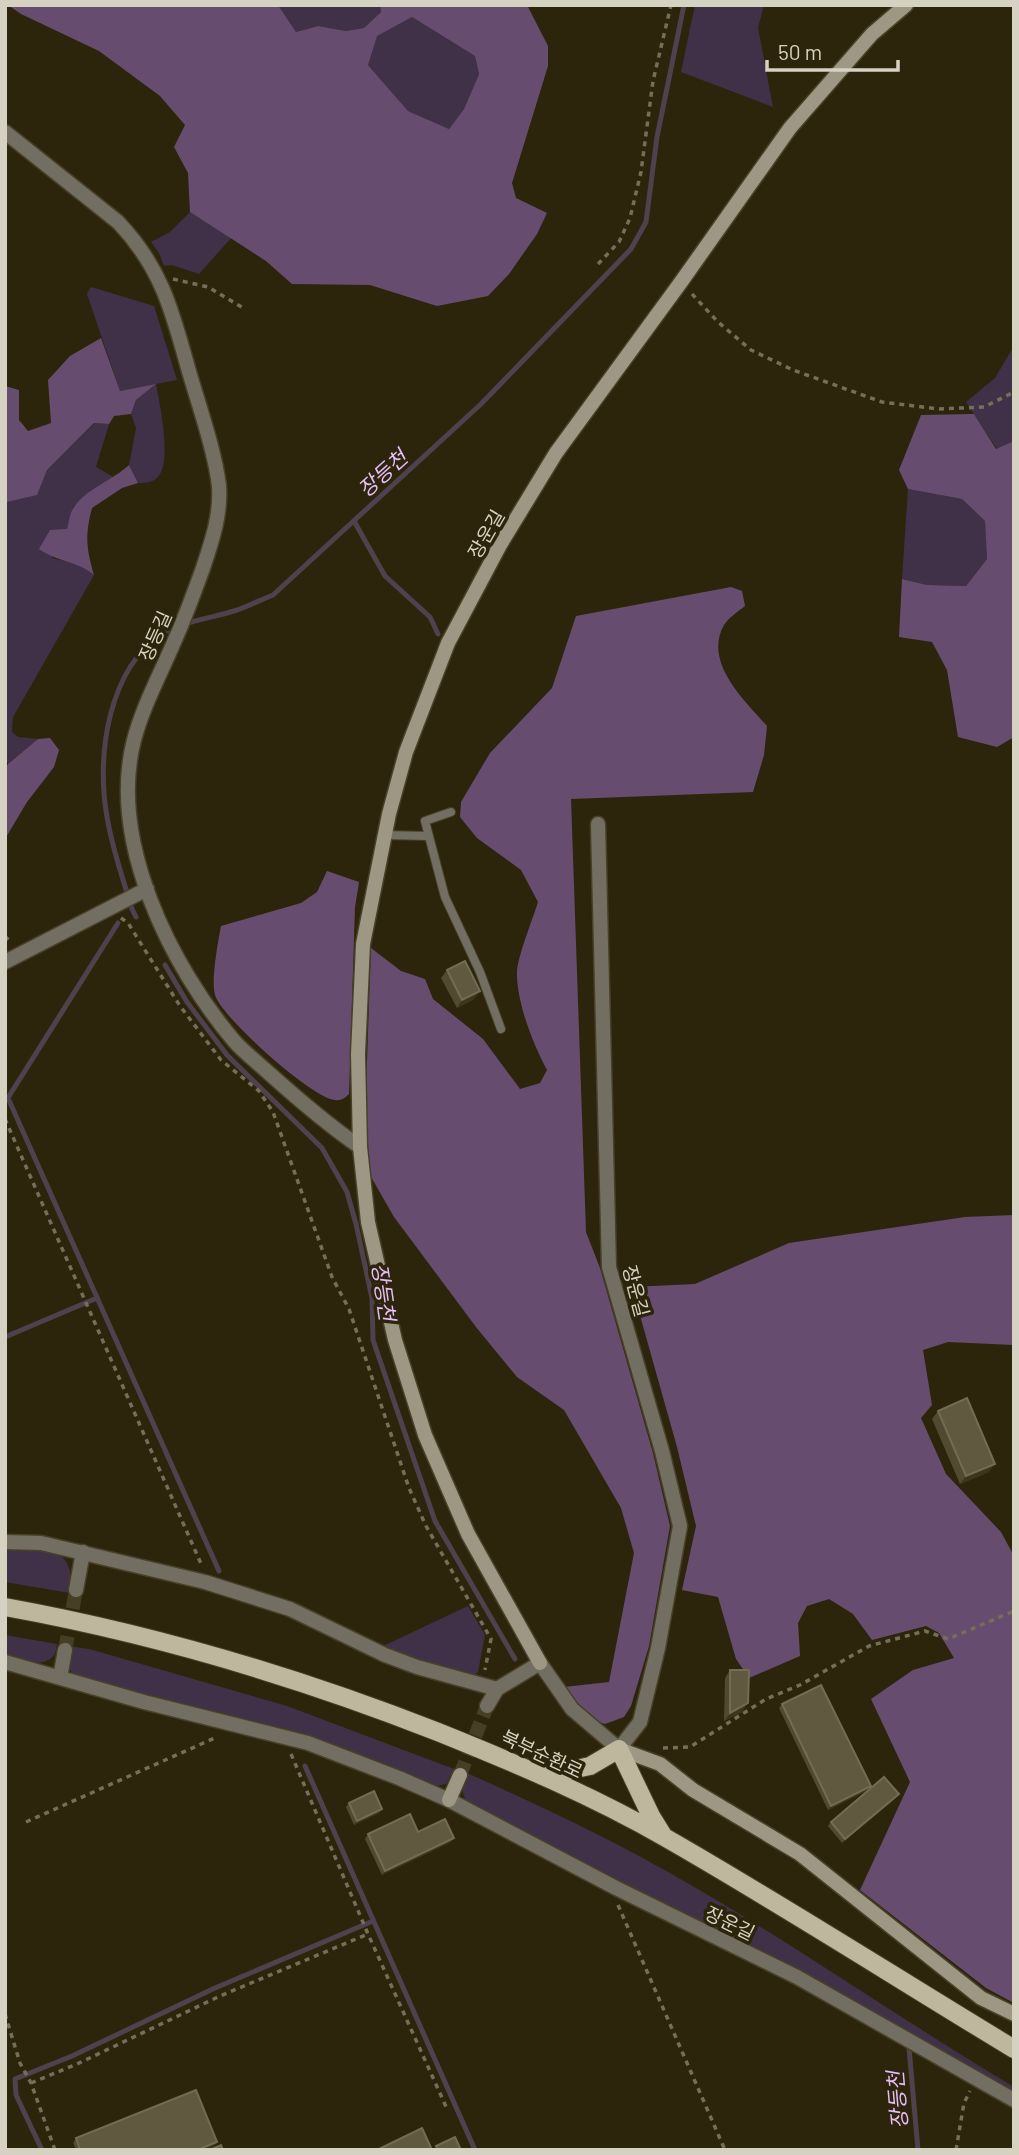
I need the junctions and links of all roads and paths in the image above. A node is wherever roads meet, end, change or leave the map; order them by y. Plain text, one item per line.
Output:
1 (671, 5) edge
2 (906, 5) edge
3 (5, 132) edge
4 (598, 264) dead end
5 (160, 282) junction
6 (681, 282) junction
7 (246, 309) dead end
8 (1012, 393) dead end
9 (452, 812) dead end
10 (598, 824) dead end
11 (384, 835) junction
12 (428, 836) junction
13 (142, 892) junction
14 (115, 905) junction
15 (5, 962) edge
16 (501, 1029) dead end
17 (5, 1119) edge
18 (360, 1147) junction
19 (5, 1542) edge
20 (83, 1552) junction
21 (205, 1582) junction
22 (76, 1590) tunnel mouth
23 (5, 1607) edge
24 (1014, 1611) edge
25 (65, 1650) tunnel mouth
26 (5, 1662) edge
27 (540, 1663) junction
28 (60, 1678) junction
29 (497, 1689) junction
30 (487, 1706) tunnel mouth
31 (231, 1723) junction
32 (284, 1736) junction
33 (654, 1748) dead end
34 (619, 1749) junction
35 (460, 1775) tunnel mouth
36 (542, 1776) junction
37 (449, 1800) junction
38 (26, 1822) dead end
39 (664, 1837) junction
40 (616, 1888) junction
41 (367, 1932) junction
42 (5, 2014) edge
43 (1014, 2014) edge
44 (1014, 2049) edge
45 (976, 2077) junction
46 (30, 2081) junction
47 (1014, 2100) edge
48 (449, 2111) dead end
49 (55, 2150) edge
50 (725, 2150) edge
51 (956, 2150) edge

1 - 4 path
2 - 6 street, 장운길
3 - 5 street, 장등길
5 - 7 path
5 - 13 street, 장등길
6 - 8 path
6 - 11 street, 장운길
9 - 12 lane
10 - 34 street, 장운길
11 - 12 lane
11 - 18 street, 장운길
12 - 16 lane
13 - 14 street
13 - 18 street, 장등길
14 - 15 street
14 - 29 path
17 - 21 path
18 - 27 street, 장운길
19 - 20 street
20 - 21 street
20 - 22 street
21 - 29 street
23 - 36 main road, 북부순환로
24 - 33 path
25 - 28 street
26 - 28 street, 장운길
27 - 29 street
27 - 34 street, 장운길
28 - 31 street, 장운길
29 - 30 street
31 - 32 street, 장운길
31 - 38 path
32 - 37 street, 장운길
32 - 41 path
34 - 36 main road
34 - 39 main road
34 - 43 street, 장운길
35 - 37 street
36 - 39 main road, 북부순환로
37 - 40 street, 장운길
39 - 44 main road, 북부순환로
40 - 45 street, 장운길
40 - 50 path
41 - 46 path
41 - 48 path
42 - 46 path
45 - 47 street, 장운길
45 - 51 path
46 - 49 path

